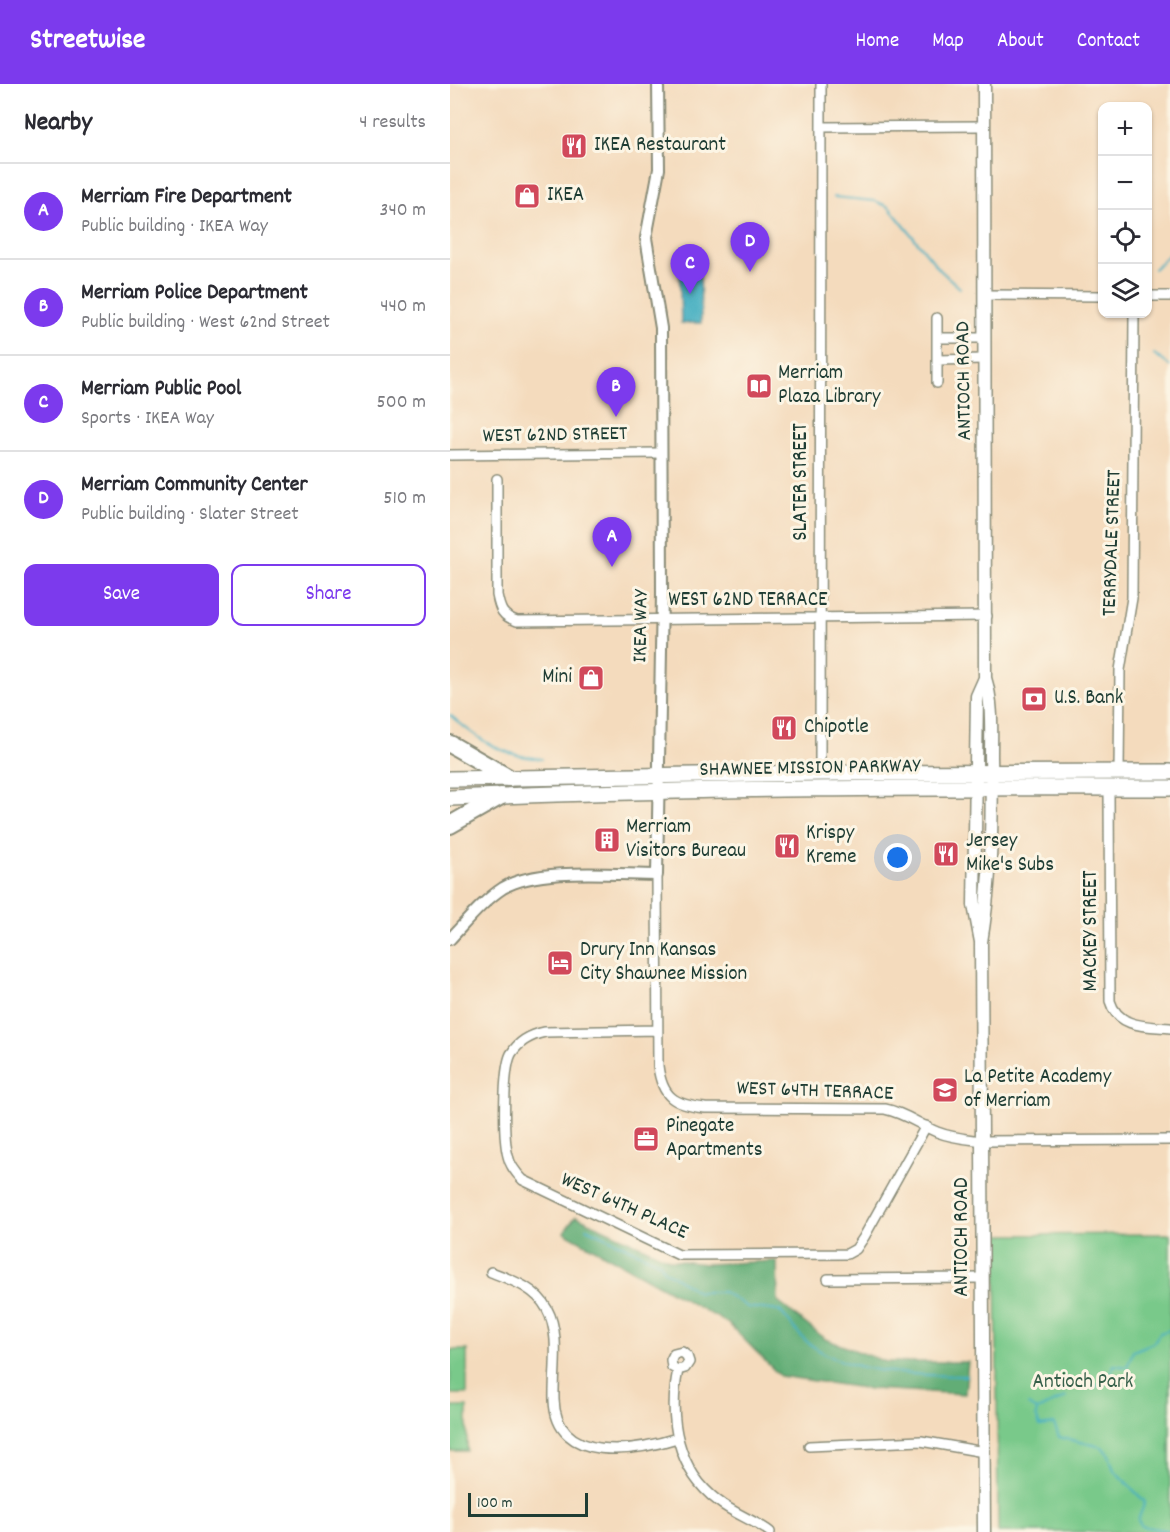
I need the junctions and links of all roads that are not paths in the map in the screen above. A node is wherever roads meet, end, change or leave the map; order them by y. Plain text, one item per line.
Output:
1 (658, 84) edge
2 (821, 84) edge
3 (984, 84) edge
4 (983, 126) junction
5 (821, 127) junction
6 (984, 296) junction
7 (1098, 296) edge
8 (1152, 296) edge
9 (1170, 296) edge
10 (937, 318) dead end
11 (1134, 318) edge
12 (937, 338) junction
13 (984, 338) junction
14 (984, 359) junction
15 (937, 360) junction
16 (937, 383) dead end
17 (661, 453) junction
18 (450, 455) edge
19 (497, 479) dead end
20 (987, 616) junction
21 (819, 618) junction
22 (662, 619) junction
23 (985, 678) junction
24 (450, 744) edge
25 (1119, 772) junction
26 (1170, 772) edge
27 (820, 773) junction
28 (509, 778) junction
29 (450, 779) edge
30 (974, 780) junction
31 (992, 780) junction
32 (659, 784) junction
33 (1110, 788) junction
34 (1170, 788) edge
35 (769, 791) junction
36 (501, 796) junction
37 (450, 798) edge
38 (450, 825) edge
39 (657, 874) junction
40 (450, 939) edge
41 (981, 942) junction
42 (1170, 1028) edge
43 (657, 1030) junction
44 (926, 1126) junction
45 (1170, 1140) edge
46 (983, 1141) junction
47 (491, 1272) dead end
48 (982, 1278) junction
49 (828, 1279) dead end
50 (678, 1370) dead end
51 (677, 1438) junction
52 (809, 1446) dead end
53 (984, 1452) junction
54 (770, 1532) edge
55 (984, 1532) edge

1 - 17 street, IKEA WAY
2 - 5 street, SLATER STREET
3 - 4 main road, ANTIOCH ROAD
4 - 5 street
4 - 6 main road, ANTIOCH ROAD
5 - 21 street, SLATER STREET
6 - 7 street
6 - 13 main road, ANTIOCH ROAD
8 - 9 street
10 - 12 street
11 - 25 street, TERRYDALE STREET
12 - 13 street
12 - 15 street
13 - 14 main road, ANTIOCH ROAD
14 - 15 street
14 - 20 main road, ANTIOCH ROAD
15 - 16 street
17 - 18 street, WEST 62ND STREET
17 - 22 street, IKEA WAY
19 - 22 street, WEST 62ND TERRACE
20 - 21 street, WEST 62ND TERRACE
20 - 23 main road, ANTIOCH ROAD
21 - 22 street, WEST 62ND TERRACE
21 - 27 street, SLATER STREET
22 - 32 street, IKEA WAY
23 - 30 main road, ANTIOCH ROAD
23 - 31 main road, ANTIOCH ROAD
24 - 28 highway
25 - 26 highway, SHAWNEE MISSION PARKWAY
25 - 31 highway, SHAWNEE MISSION PARKWAY
27 - 30 highway, SHAWNEE MISSION PARKWAY
27 - 32 highway, SHAWNEE MISSION PARKWAY
27 - 35 highway
28 - 29 highway, SHAWNEE MISSION PARKWAY
28 - 32 highway, SHAWNEE MISSION PARKWAY
30 - 31 highway, SHAWNEE MISSION PARKWAY
30 - 35 highway, SHAWNEE MISSION PARKWAY
30 - 41 main road, ANTIOCH ROAD
31 - 33 highway, SHAWNEE MISSION PARKWAY
31 - 41 main road, ANTIOCH ROAD
32 - 35 highway, SHAWNEE MISSION PARKWAY
32 - 36 highway, SHAWNEE MISSION PARKWAY
32 - 39 street, IKEA WAY
33 - 34 highway, SHAWNEE MISSION PARKWAY
33 - 42 street, MACKEY STREET
36 - 37 highway, SHAWNEE MISSION PARKWAY
36 - 38 highway
39 - 40 street
39 - 43 street
41 - 46 main road, ANTIOCH ROAD
43 - 44 street, WEST 64TH TERRACE
43 - 44 street, WEST 64TH PLACE
44 - 46 street, WEST 64TH TERRACE
45 - 46 street, WEST 64TH TERRACE
46 - 48 main road, ANTIOCH ROAD
47 - 51 street
48 - 49 street
48 - 53 main road, ANTIOCH ROAD
50 - 51 street
51 - 54 street
52 - 53 street
53 - 55 main road, ANTIOCH ROAD

